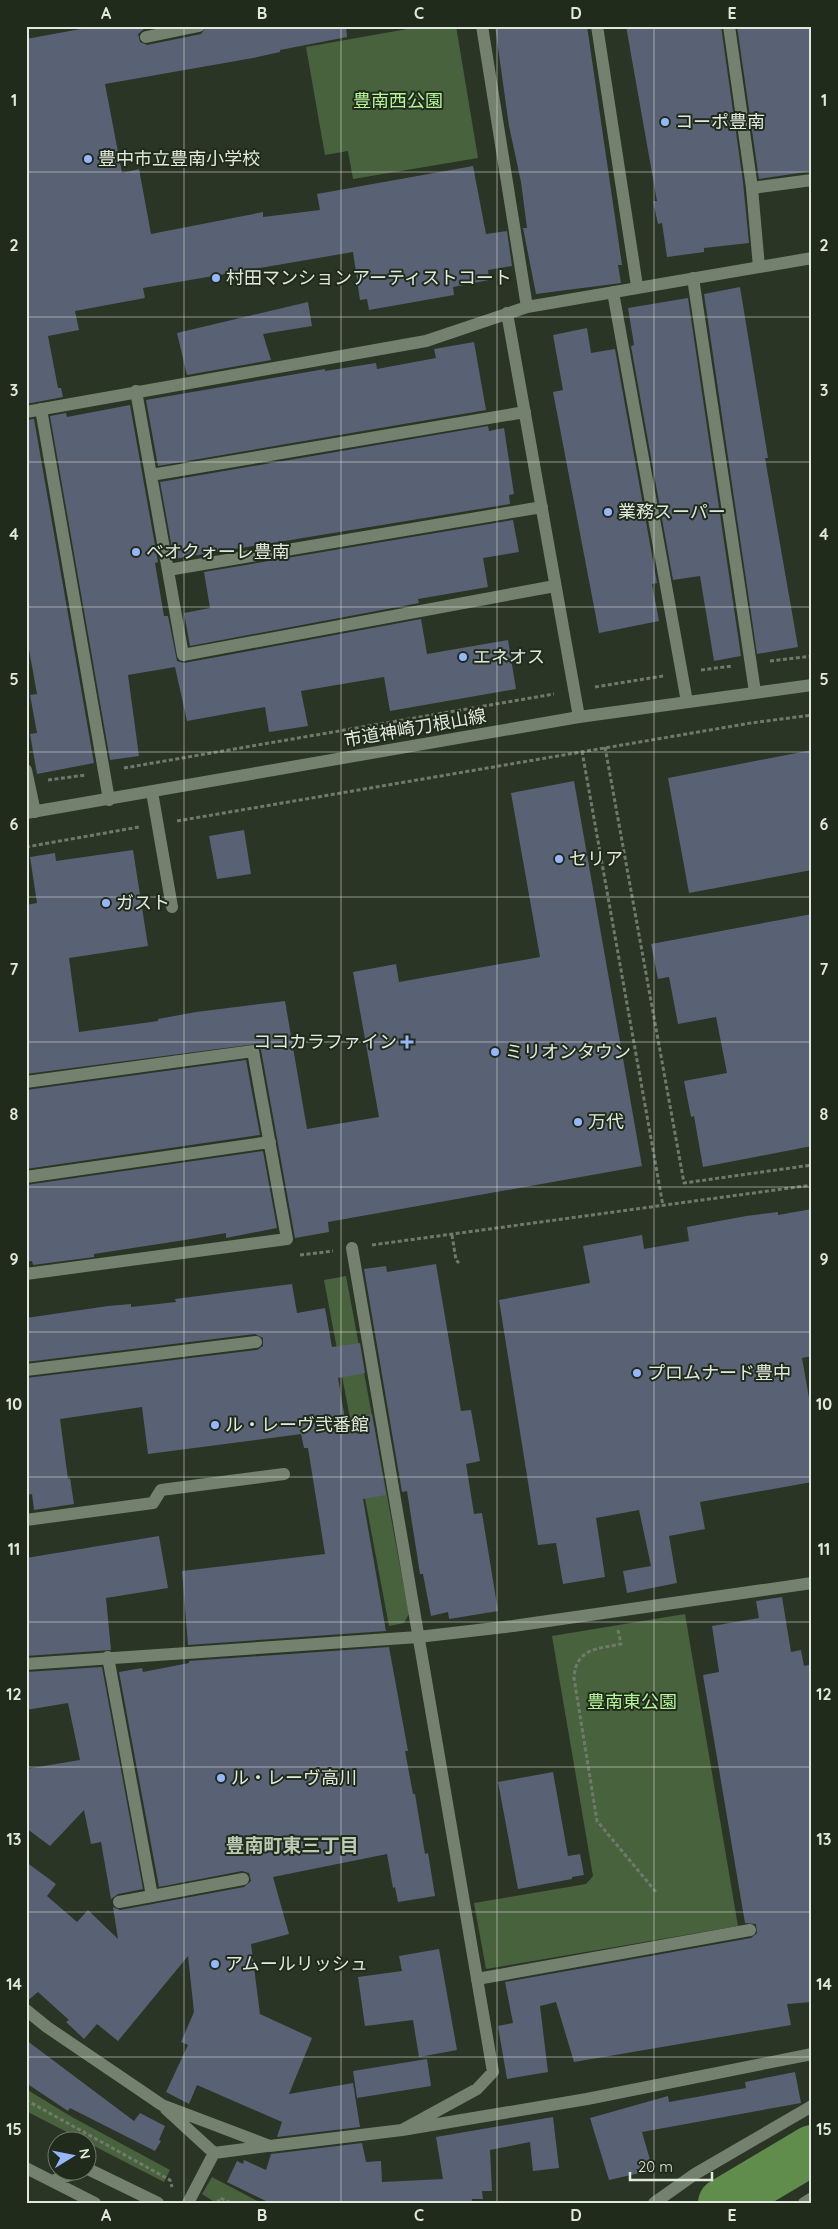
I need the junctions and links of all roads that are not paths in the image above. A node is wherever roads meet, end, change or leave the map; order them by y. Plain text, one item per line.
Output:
1 (199, 26) edge
2 (482, 26) edge
3 (597, 26) edge
4 (729, 26) edge
5 (146, 37) dead end
6 (812, 180) edge
7 (752, 188) junction
8 (812, 258) edge
9 (759, 267) junction
10 (694, 278) junction
11 (637, 286) junction
12 (613, 292) junction
13 (527, 307) junction
14 (507, 313) junction
15 (136, 391) junction
16 (41, 409) junction
17 (26, 412) edge
18 (525, 412) junction
19 (151, 475) junction
20 (542, 507) junction
21 (168, 570) junction
22 (555, 586) junction
23 (812, 685) edge
24 (755, 692) junction
25 (687, 702) junction
26 (579, 717) junction
27 (26, 770) edge
28 (152, 792) junction
29 (109, 800) junction
30 (31, 812) edge
31 (172, 907) dead end
32 (26, 1082) edge
33 (270, 1142) junction
34 (26, 1177) edge
35 (352, 1248) road end
36 (26, 1274) edge
37 (256, 1342) dead end
38 (26, 1370) edge
39 (284, 1474) dead end
40 (26, 1520) edge
41 (812, 1583) edge
42 (418, 1637) junction
43 (108, 1658) junction
44 (26, 1664) edge
45 (243, 1879) dead end
46 (152, 1896) junction
47 (119, 1902) dead end
48 (750, 1930) dead end
49 (478, 1979) junction
50 (26, 2010) edge
51 (812, 2054) edge
52 (162, 2105) junction
53 (812, 2106) edge
54 (402, 2130) junction
55 (270, 2146) junction
56 (214, 2153) junction
57 (26, 2168) edge
58 (98, 2173) edge
59 (48, 2179) edge
60 (54, 2182) edge
61 (812, 2198) edge
62 (190, 2200) edge
63 (95, 2203) edge
64 (158, 2203) edge
65 (654, 2203) edge
66 (804, 2203) edge

1 - 5 street
2 - 13 street
3 - 11 street
4 - 7 street
6 - 7 street
7 - 9 street
8 - 9 street
9 - 10 street
10 - 11 street
10 - 24 street
11 - 12 street
12 - 13 street
12 - 25 street
13 - 14 street
14 - 15 street
14 - 18 street
15 - 16 street
15 - 19 street
16 - 17 street
16 - 29 street
18 - 19 street
18 - 20 street
19 - 21 street
20 - 21 street
20 - 22 street
21 - 22 street
22 - 26 street
23 - 24 street, 市道神崎刀根山線
24 - 25 street, 市道神崎刀根山線
25 - 26 street, 市道神崎刀根山線
26 - 28 street, 市道神崎刀根山線
27 - 30 street
28 - 29 street, 市道神崎刀根山線
28 - 31 street
29 - 30 street, 市道神崎刀根山線
32 - 33 street
33 - 34 street
33 - 36 street
35 - 42 street
37 - 38 street
39 - 40 street
41 - 42 street
42 - 43 street
42 - 49 street
43 - 44 street
43 - 46 street
45 - 46 street
46 - 47 street
48 - 49 street
49 - 54 street
50 - 52 street
51 - 54 street
52 - 55 street
52 - 56 street
53 - 65 street
54 - 55 street
55 - 56 street
56 - 62 street
57 - 59 street
58 - 64 street
60 - 63 street
61 - 66 street

